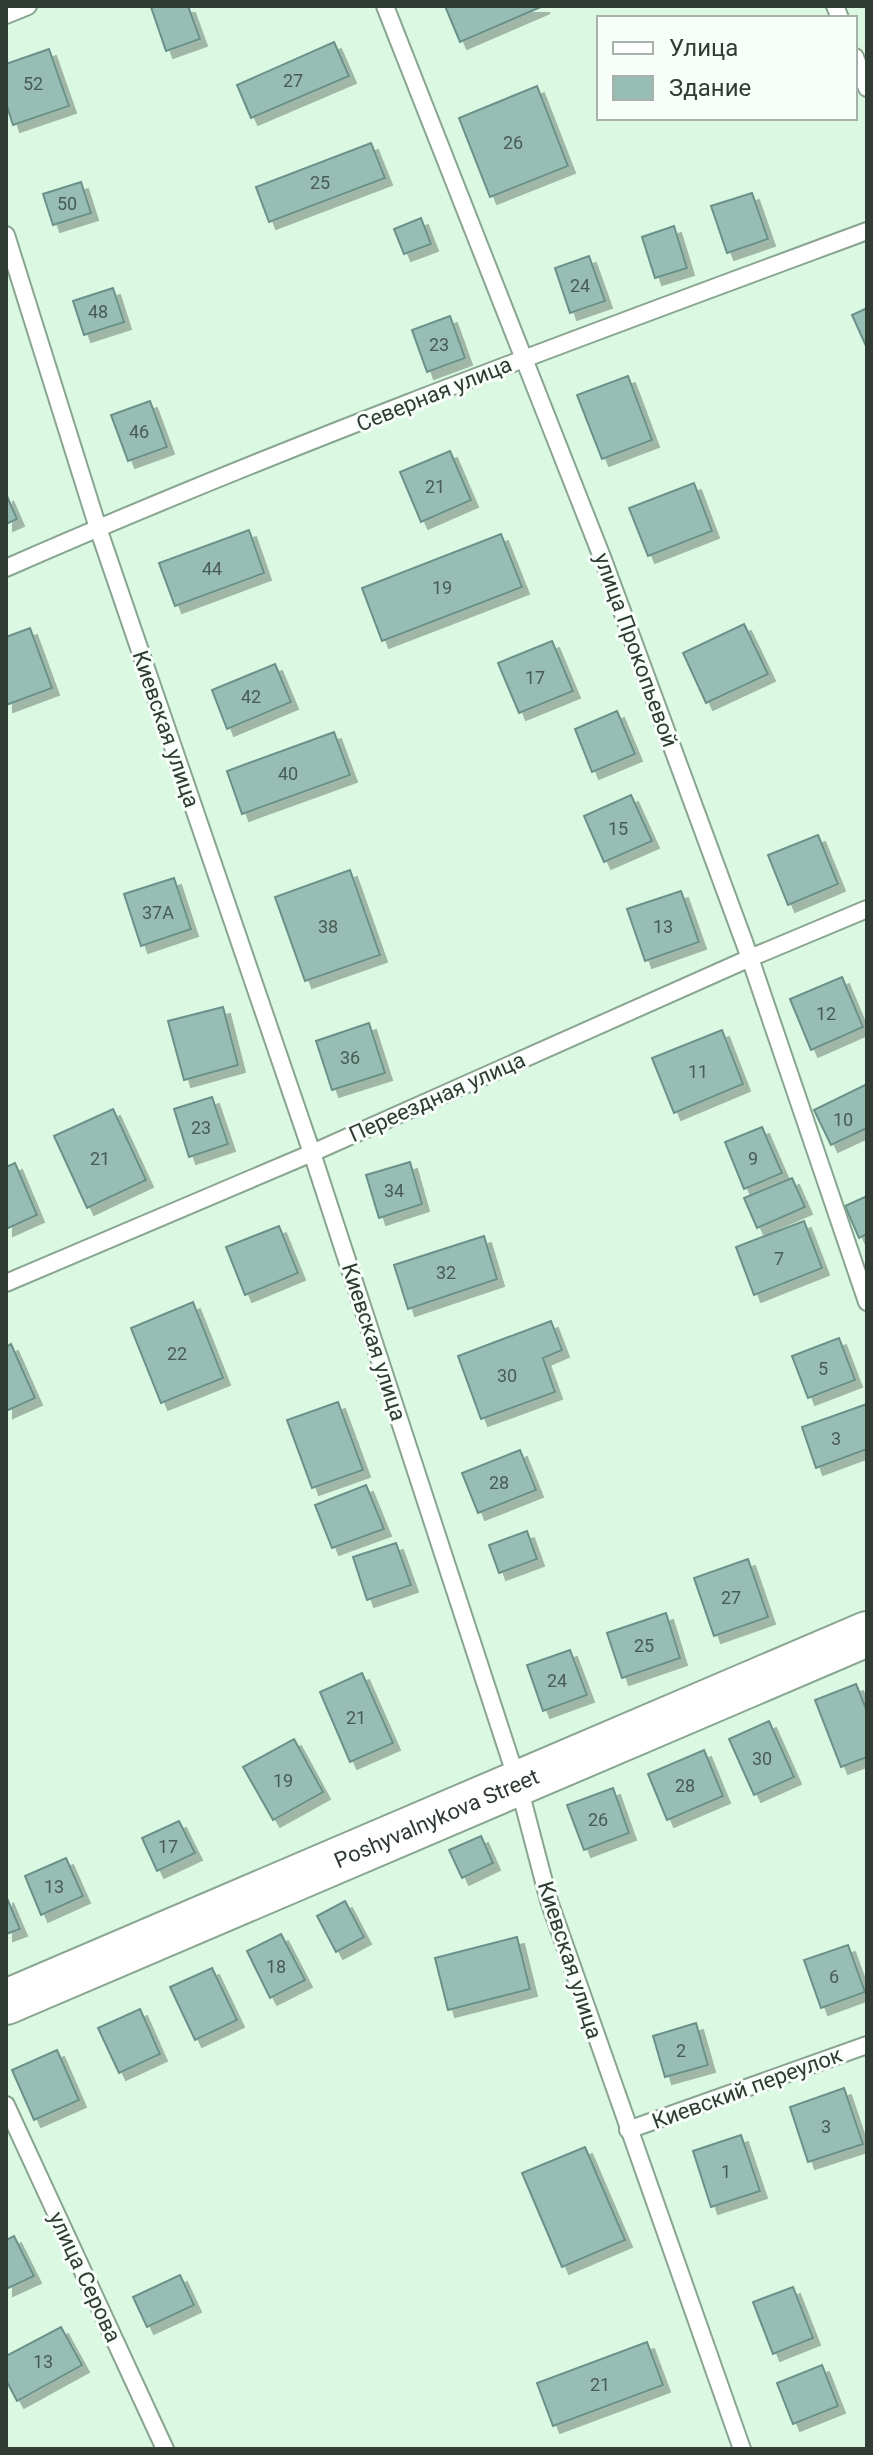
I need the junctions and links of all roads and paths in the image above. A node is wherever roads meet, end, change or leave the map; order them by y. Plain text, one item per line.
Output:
1 (28, 6) edge
2 (385, 6) edge
3 (6, 15) edge
4 (857, 62) edge
5 (867, 88) edge
6 (867, 231) edge
7 (6, 235) edge
8 (523, 359) junction
9 (98, 528) junction
10 (6, 568) edge
11 (867, 909) edge
12 (750, 958) junction
13 (312, 1153) junction
14 (6, 1283) edge
15 (867, 1302) edge
16 (867, 1634) edge
17 (518, 1783) junction
18 (6, 2002) edge
19 (867, 2045) edge
20 (6, 2105) edge
21 (628, 2130) junction
22 (165, 2449) edge
23 (742, 2449) edge

1 - 3 lane
2 - 8 lane, улица Прокопьевой
4 - 5 lane
6 - 8 lane, Северная улица
7 - 9 lane, Киевская улица
8 - 9 lane, Северная улица
8 - 12 lane, улица Прокопьевой
9 - 10 lane, Северная улица
9 - 13 lane, Киевская улица
11 - 12 lane, Переездная улица
12 - 13 lane, Переездная улица
12 - 15 lane, улица Прокопьевой
13 - 14 lane, Переездная улица
13 - 17 lane, Киевская улица
16 - 17 main road, Poshyvalnykova Street
17 - 18 main road, Poshyvalnykova Street
17 - 21 lane, Киевская улица
19 - 21 lane, Киевский переулок
20 - 22 lane, улица Серова
21 - 23 lane, Киевская улица

